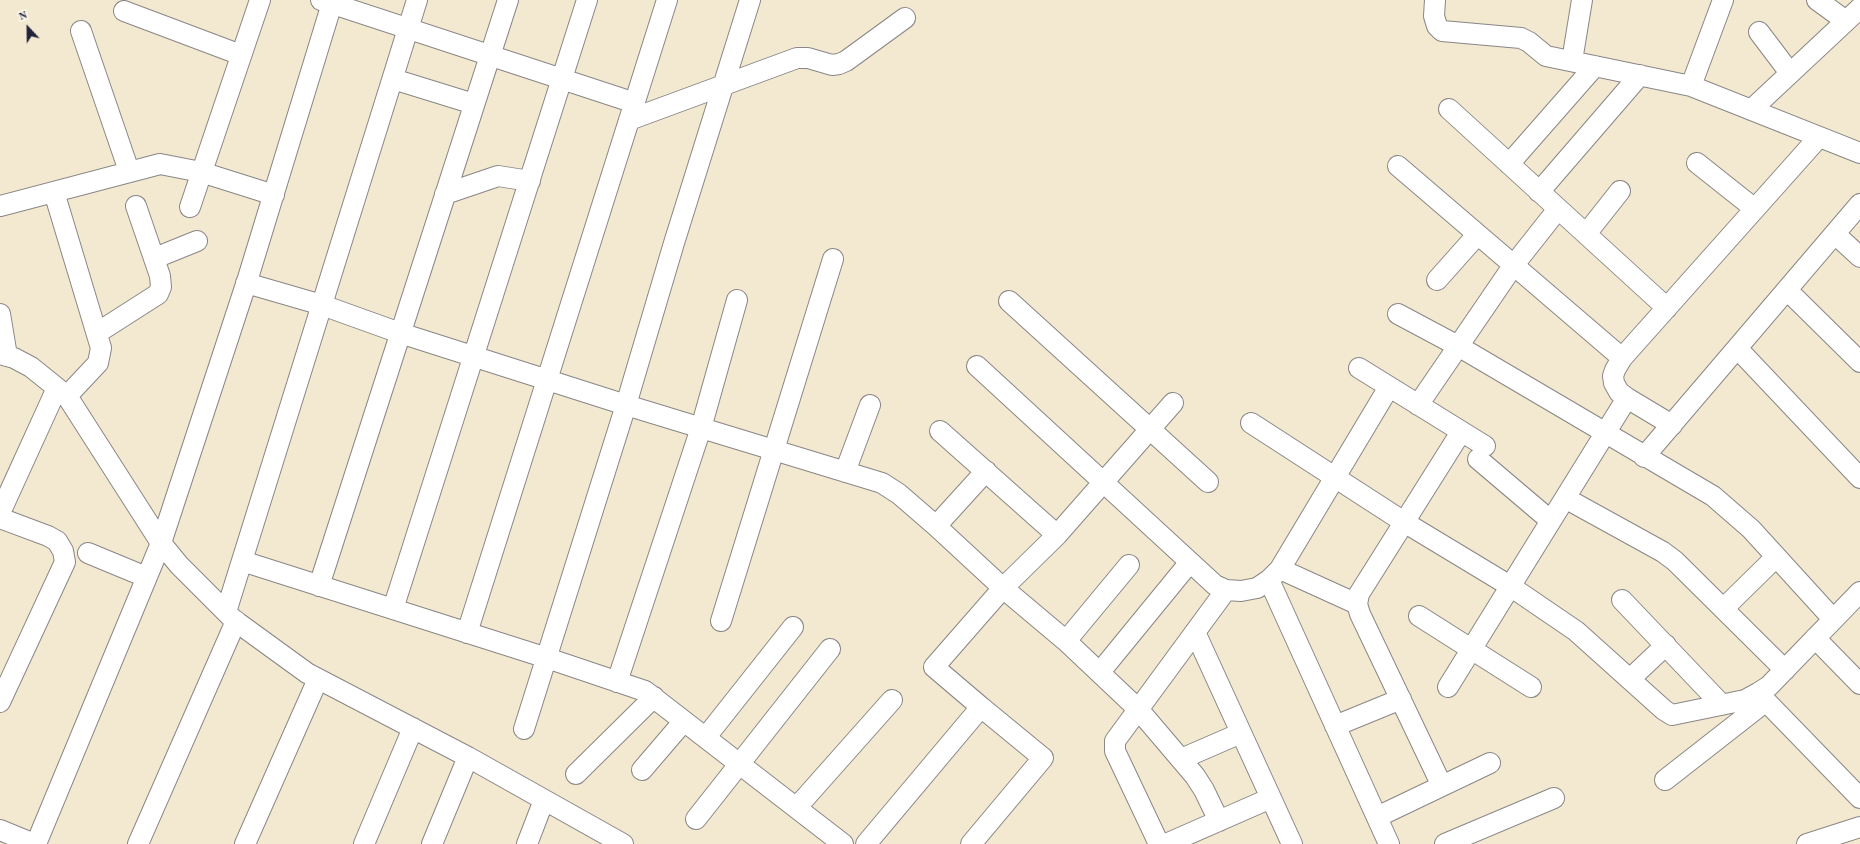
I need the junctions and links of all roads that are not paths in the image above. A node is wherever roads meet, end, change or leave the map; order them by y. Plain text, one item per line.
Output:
1 (260, 0) edge
2 (417, 0) edge
3 (508, 0) edge
4 (587, 0) edge
5 (668, 0) edge
6 (750, 0) edge
7 (1435, 0) edge
8 (1582, 0) edge
9 (1723, 0) edge
10 (1817, 0) edge
11 (329, 1) edge
12 (124, 11) dead end
13 (1853, 15) edge
14 (905, 18) dead end
15 (408, 29) junction
16 (81, 31) dead end
17 (1759, 32) dead end
18 (241, 55) junction
19 (490, 55) junction
20 (1572, 61) junction
21 (1595, 66) junction
22 (1790, 73) junction
23 (1640, 75) junction
24 (392, 79) junction
25 (562, 79) junction
26 (725, 84) junction
27 (1690, 86) junction
28 (474, 104) junction
29 (1449, 109) dead end
30 (1751, 110) junction
31 (632, 111) junction
32 (1818, 137) junction
33 (1860, 153) edge
34 (1697, 163) dead end
35 (1509, 164) junction
36 (1398, 166) dead end
37 (129, 171) junction
38 (201, 172) junction
39 (530, 182) junction
40 (1620, 191) dead end
41 (54, 192) junction
42 (1539, 192) junction
43 (445, 194) junction
44 (274, 195) junction
45 (1860, 204) edge
46 (0, 206) edge
47 (136, 206) dead end
48 (190, 207) dead end
49 (1558, 209) junction
50 (1755, 209) junction
51 (1586, 234) junction
52 (1835, 234) junction
53 (1477, 235) junction
54 (198, 241) dead end
55 (155, 258) junction
56 (1860, 258) edge
57 (833, 259) dead end
58 (1513, 266) junction
59 (1437, 280) dead end
60 (246, 283) junction
61 (1787, 290) junction
62 (737, 300) dead end
63 (1009, 301) dead end
64 (322, 305) junction
65 (1667, 308) junction
66 (0, 314) edge
67 (1398, 314) dead end
68 (97, 333) junction
69 (400, 333) junction
70 (1458, 346) junction
71 (1737, 348) junction
72 (3, 355) edge
73 (475, 357) junction
74 (1622, 358) junction
75 (1860, 362) edge
76 (977, 366) dead end
77 (1359, 368) dead end
78 (547, 380) junction
79 (1389, 387) junction
80 (62, 392) junction
81 (1626, 398) junction
82 (1173, 403) dead end
83 (626, 405) junction
84 (870, 405) dead end
85 (1418, 405) junction
86 (1251, 423) dead end
87 (1672, 425) junction
88 (701, 428) junction
89 (1150, 429) junction
90 (940, 431) dead end
91 (1461, 432) junction
92 (1605, 434) junction
93 (774, 450) junction
94 (1644, 457) junction
95 (986, 471) junction
96 (845, 472) junction
97 (1335, 478) junction
98 (1860, 478) edge
99 (1103, 482) junction
100 (1208, 482) dead end
101 (1565, 498) junction
102 (0, 512) edge
103 (0, 518) edge
104 (1551, 521) junction
105 (1404, 522) junction
106 (936, 526) junction
107 (1056, 534) junction
108 (161, 543) junction
109 (88, 553) dead end
110 (1776, 557) junction
111 (242, 561) junction
112 (1190, 562) junction
113 (1129, 565) dead end
114 (1274, 574) junction
115 (146, 577) junction
116 (319, 586) junction
117 (1510, 586) junction
118 (1003, 588) junction
119 (1226, 590) junction
120 (1860, 592) edge
121 (1622, 600) dead end
122 (1357, 604) junction
123 (1724, 608) junction
124 (393, 609) junction
125 (231, 616) junction
126 (1418, 616) dead end
127 (1833, 619) junction
128 (721, 621) dead end
129 (792, 627) dead end
130 (1195, 632) junction
131 (467, 633) junction
132 (1815, 638) junction
133 (1066, 641) junction
134 (1666, 645) junction
135 (830, 649) dead end
136 (1471, 649) junction
137 (547, 658) junction
138 (1784, 670) junction
139 (1100, 672) junction
140 (318, 679) junction
141 (1630, 679) junction
142 (618, 682) junction
143 (1860, 684) edge
144 (1448, 687) dead end
145 (1531, 687) dead end
146 (654, 697) junction
147 (1762, 698) junction
148 (1401, 699) junction
149 (892, 700) dead end
150 (0, 702) edge
151 (1722, 705) junction
152 (981, 708) junction
153 (1138, 709) junction
154 (684, 721) junction
155 (1335, 726) junction
156 (413, 728) junction
157 (524, 729) dead end
158 (1241, 733) junction
159 (706, 737) junction
160 (468, 757) junction
161 (1180, 759) junction
162 (739, 763) junction
163 (1490, 763) dead end
164 (642, 770) dead end
165 (576, 774) dead end
166 (1665, 780) dead end
167 (1442, 786) junction
168 (1271, 798) junction
169 (1554, 798) dead end
170 (1860, 798) edge
171 (544, 800) junction
172 (797, 807) junction
173 (1377, 818) junction
174 (696, 819) dead end
175 (1219, 821) junction
176 (0, 830) edge
177 (1853, 834) edge
178 (1289, 843) edge
179 (35, 844) edge
180 (138, 844) edge
181 (245, 844) edge
182 (364, 844) edge
183 (432, 844) edge
184 (527, 844) edge
185 (623, 844) edge
186 (843, 844) edge
187 (866, 844) edge
188 (971, 844) edge
189 (1159, 844) edge
190 (1166, 844) edge
191 (1389, 844) edge
192 (1445, 844) edge
193 (1807, 844) edge

1 - 18 street
2 - 15 street
3 - 19 street
4 - 25 street
5 - 31 street
6 - 26 street
7 - 20 street
8 - 20 street
9 - 27 street
10 - 13 street
11 - 15 street
11 - 44 street
12 - 18 street
13 - 22 street
14 - 26 street
15 - 19 street
15 - 24 street
16 - 37 street
17 - 22 street
18 - 38 street
19 - 25 street
19 - 28 street
20 - 21 street
21 - 23 street
21 - 35 street
22 - 30 street
23 - 27 street
23 - 42 street
24 - 28 street
24 - 64 street
25 - 31 street
25 - 39 street
26 - 31 street
26 - 83 street
27 - 30 street
28 - 43 street
29 - 35 street
30 - 32 street
31 - 78 street
32 - 33 street
32 - 50 street
34 - 50 street
35 - 42 street
36 - 53 street
37 - 38 street
37 - 41 street
38 - 44 street
38 - 48 street
39 - 43 street
39 - 73 street
40 - 51 street
41 - 46 street
41 - 68 street
42 - 49 street
43 - 69 street
44 - 60 street
45 - 52 street
47 - 55 street
49 - 51 street
49 - 58 street
50 - 65 street
51 - 65 street
52 - 56 street
52 - 61 street
53 - 58 street
53 - 59 street
54 - 55 street
55 - 68 street
57 - 93 street
58 - 70 street
58 - 74 street
60 - 64 street
60 - 108 street
61 - 71 street
61 - 75 street
62 - 88 street
63 - 89 street
64 - 69 street
64 - 111 street
65 - 74 street
66 - 72 street
67 - 70 street
68 - 80 street
69 - 73 street
69 - 116 street
70 - 85 street
70 - 92 street
71 - 87 street
71 - 98 street
72 - 80 street
73 - 78 street
73 - 124 street
74 - 81 street
76 - 99 street
77 - 79 street
78 - 83 street
78 - 131 street
79 - 85 street
79 - 97 street
80 - 102 street
80 - 108 street
81 - 87 street
81 - 92 street
82 - 89 street
83 - 88 street
83 - 137 street
84 - 96 street
85 - 91 street
86 - 97 street
87 - 94 street
88 - 93 street
88 - 142 street
89 - 99 street
89 - 100 street
90 - 95 street
91 - 104 street
91 - 105 street
92 - 94 street
92 - 101 street
93 - 96 street
93 - 128 street
94 - 110 street
95 - 106 street
95 - 107 street
96 - 106 street
97 - 105 street
97 - 114 street
99 - 107 street
99 - 112 street
101 - 104 street
101 - 123 street
103 - 150 street
104 - 117 street
105 - 117 street
105 - 122 street
106 - 118 street
107 - 118 street
108 - 115 street
108 - 125 street
109 - 115 street
110 - 123 street
110 - 127 street
111 - 116 street
111 - 125 street
112 - 119 street
112 - 139 street
113 - 133 street
114 - 119 street
114 - 122 street
114 - 155 street
115 - 179 street
116 - 124 street
117 - 136 street
117 - 141 street
118 - 133 street
118 - 152 street
119 - 130 street
120 - 127 street
121 - 134 street
122 - 148 street
123 - 138 street
124 - 131 street
125 - 140 street
125 - 180 street
126 - 136 street
127 - 132 street
129 - 159 street
130 - 153 street
130 - 158 street
131 - 137 street
132 - 138 street
132 - 143 street
133 - 139 street
134 - 141 street
134 - 151 street
135 - 162 street
136 - 144 street
136 - 145 street
137 - 142 street
137 - 157 street
138 - 147 street
139 - 153 street
140 - 156 street
140 - 181 street
141 - 151 street
142 - 146 street
146 - 154 street
146 - 165 street
147 - 151 street
147 - 166 street
147 - 170 street
148 - 155 street
148 - 167 street
149 - 172 street
152 - 187 street
152 - 188 street
153 - 161 street
153 - 189 street
154 - 159 street
154 - 164 street
155 - 173 street
156 - 160 street
156 - 182 street
158 - 161 street
158 - 168 street
159 - 162 street
160 - 171 street
160 - 183 street
161 - 175 street
162 - 172 street
162 - 174 street
163 - 167 street
167 - 173 street
168 - 175 street
168 - 178 street
169 - 192 street
171 - 184 street
171 - 185 street
172 - 186 street
173 - 191 street
175 - 190 street
176 - 179 street
177 - 193 street

